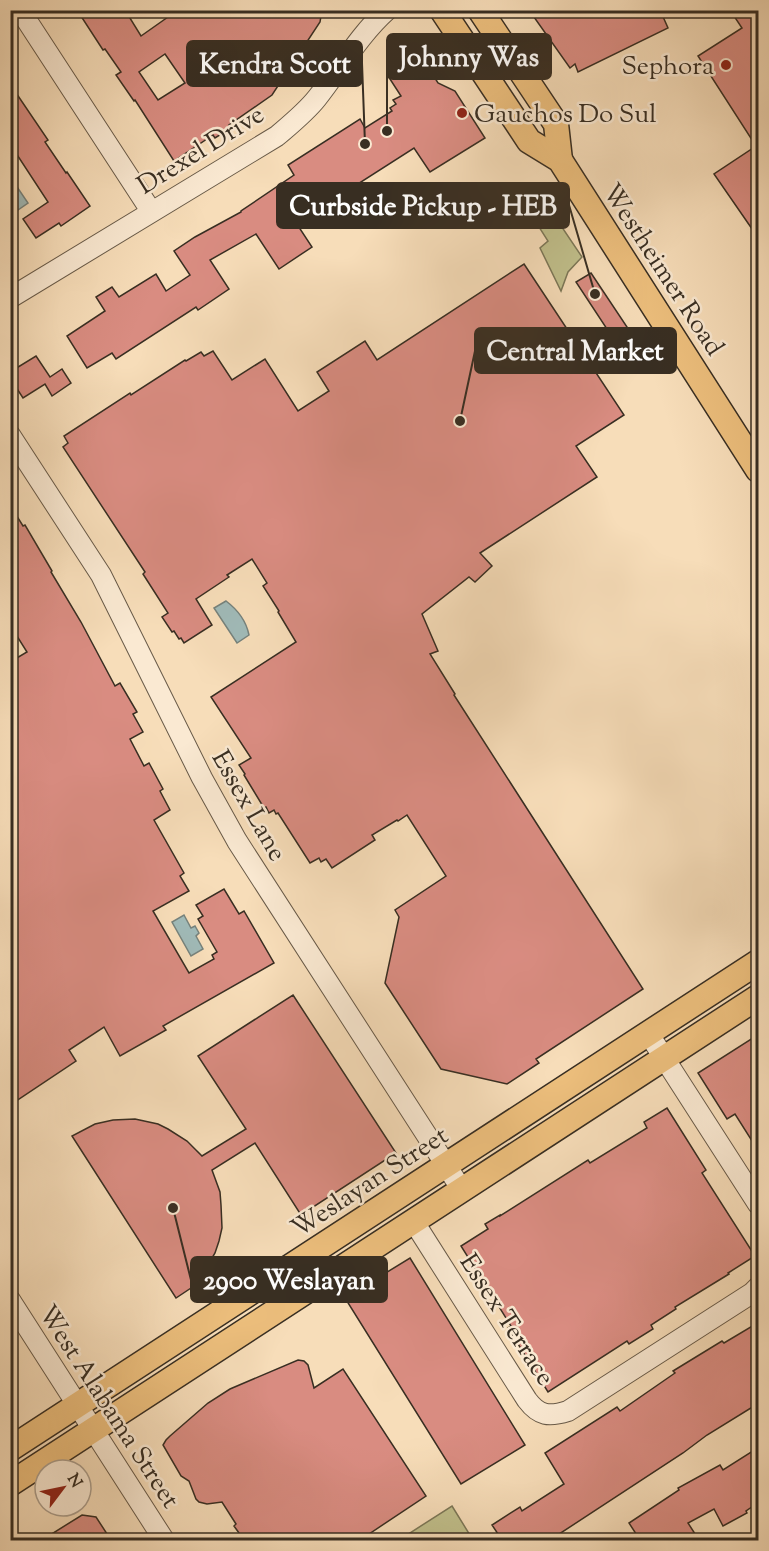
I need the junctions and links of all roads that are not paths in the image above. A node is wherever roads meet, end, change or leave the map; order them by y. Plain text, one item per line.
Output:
1 (20, 10) edge
2 (387, 10) edge
3 (442, 10) edge
4 (480, 10) edge
5 (560, 160) junction
6 (151, 211) junction
7 (10, 298) edge
8 (10, 435) edge
9 (759, 470) edge
10 (759, 962) edge
11 (759, 997) edge
12 (648, 1033) junction
13 (664, 1059) junction
14 (446, 1165) junction
15 (462, 1190) junction
16 (759, 1204) edge
17 (414, 1222) junction
18 (759, 1287) edge
19 (10, 1300) edge
20 (77, 1405) junction
21 (94, 1431) junction
22 (10, 1449) edge
23 (10, 1484) edge
24 (164, 1540) edge

1 - 6 street
2 - 6 street, Drexel Drive
3 - 5 main road, Westheimer Road
4 - 5 main road, Westheimer Road
5 - 9 main road, Westheimer Road
6 - 7 street, Drexel Drive
8 - 14 street, Essex Lane
10 - 12 main road, Weslayan Street
11 - 13 main road
12 - 13 street
12 - 14 main road, Weslayan Street
13 - 15 main road
13 - 16 street
14 - 15 street, Essex Lane
14 - 20 main road, Weslayan Street
15 - 17 main road
17 - 18 street, Essex Terrace
17 - 21 main road
19 - 20 street, West Alabama Street
20 - 21 street, West Alabama Street
20 - 22 main road, Weslayan Street
21 - 23 main road
21 - 24 street, West Alabama Street

